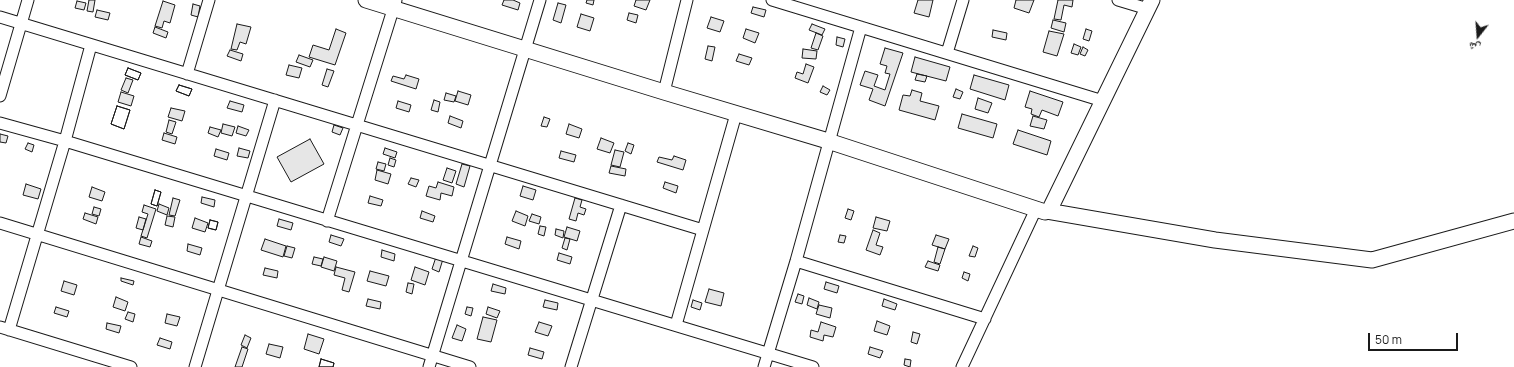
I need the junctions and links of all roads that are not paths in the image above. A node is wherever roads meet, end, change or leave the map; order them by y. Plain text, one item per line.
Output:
1 (28, 0) edge
2 (210, 0) edge
3 (366, 0) edge
4 (540, 0) edge
5 (687, 0) edge
6 (772, 0) edge
7 (963, 0) edge
8 (1118, 0) edge
9 (395, 4) edge
10 (1150, 4) edge
11 (0, 17) edge
12 (21, 24) junction
13 (861, 27) junction
14 (91, 45) junction
15 (525, 50) junction
16 (947, 53) junction
17 (187, 74) junction
18 (664, 92) junction
19 (0, 96) edge
20 (275, 100) junction
21 (1103, 101) junction
22 (736, 114) junction
23 (0, 123) edge
24 (357, 125) junction
25 (65, 141) junction
26 (828, 141) junction
27 (490, 166) junction
28 (246, 196) junction
29 (621, 205) junction
30 (1041, 210) junction
31 (327, 221) junction
32 (1514, 221) edge
33 (0, 223) edge
34 (703, 230) junction
35 (37, 234) junction
36 (462, 261) junction
37 (796, 261) junction
38 (218, 289) junction
39 (591, 301) junction
40 (985, 319) junction
41 (676, 325) junction
42 (5, 328) edge
43 (768, 352) junction
44 (431, 362) edge
45 (131, 367) edge
46 (195, 367) edge
47 (470, 367) edge
48 (572, 367) edge
49 (764, 367) edge
50 (813, 367) edge
51 (962, 367) edge

1 - 12 street
2 - 17 street
3 - 9 street
4 - 15 street
5 - 18 street
6 - 13 street
7 - 16 street
8 - 10 street
9 - 15 street
9 - 24 street
10 - 21 street
11 - 12 street
12 - 14 street
12 - 19 street
13 - 16 street
13 - 26 street
14 - 17 street
14 - 25 street
15 - 18 street
15 - 27 street
16 - 21 street
17 - 20 street
18 - 22 street
20 - 24 street
20 - 28 street
21 - 30 street
22 - 26 street
22 - 34 street
23 - 25 street
24 - 27 street
24 - 31 street
25 - 28 street
25 - 35 street
26 - 30 street
26 - 37 street
27 - 29 street
27 - 36 street
28 - 31 street
28 - 38 street
29 - 34 street
29 - 39 street
30 - 32 street
30 - 40 street
31 - 36 street
33 - 35 street
34 - 41 street
35 - 38 street
35 - 42 street
36 - 39 street
36 - 44 street
37 - 40 street
37 - 43 street
38 - 44 street
38 - 46 street
39 - 41 street
39 - 48 street
40 - 51 street
41 - 43 street
42 - 45 street
43 - 49 street
43 - 50 street
44 - 47 street

